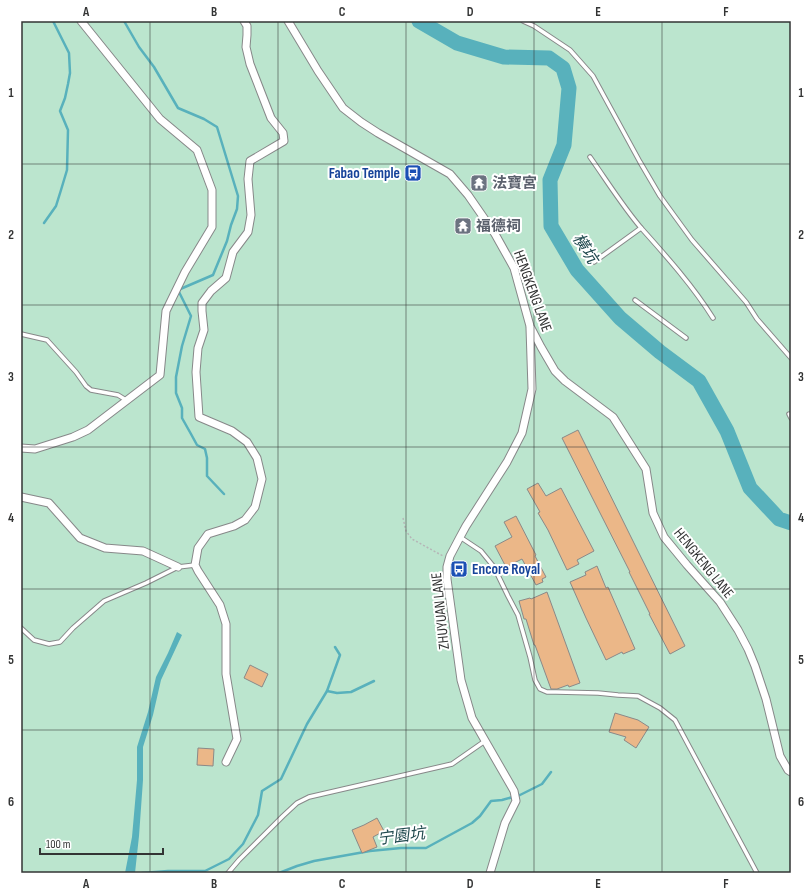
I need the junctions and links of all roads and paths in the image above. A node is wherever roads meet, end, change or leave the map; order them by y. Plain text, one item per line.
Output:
1 (81, 21) edge
2 (244, 21) edge
3 (288, 21) edge
4 (523, 21) edge
5 (590, 157) dead end
6 (642, 228) junction
7 (594, 262) dead end
8 (635, 300) dead end
9 (713, 318) dead end
10 (530, 326) junction
11 (21, 334) edge
12 (686, 338) dead end
13 (791, 358) edge
14 (127, 400) junction
15 (21, 448) edge
16 (21, 497) edge
17 (403, 518) dead end
18 (460, 537) junction
19 (450, 558) junction
20 (195, 564) junction
21 (178, 567) junction
22 (21, 628) edge
23 (486, 741) junction
24 (226, 762) dead end
25 (791, 772) edge
26 (228, 873) edge
27 (490, 873) edge
28 (757, 873) edge

1 - 14 street
2 - 20 street
3 - 10 street, HENGKENG LANE
4 - 13 lane
5 - 6 lane
6 - 7 lane
6 - 9 lane
8 - 12 lane
10 - 18 street, ZHUYUAN LANE
10 - 25 street, HENGKENG LANE
11 - 14 lane
14 - 15 street
16 - 21 street
17 - 19 path
18 - 19 street, ZHUYUAN LANE
18 - 28 lane
19 - 23 street, ZHUYUAN LANE
20 - 21 lane
20 - 24 street
21 - 22 lane
23 - 26 lane
23 - 27 street, ZHUYUAN LANE

